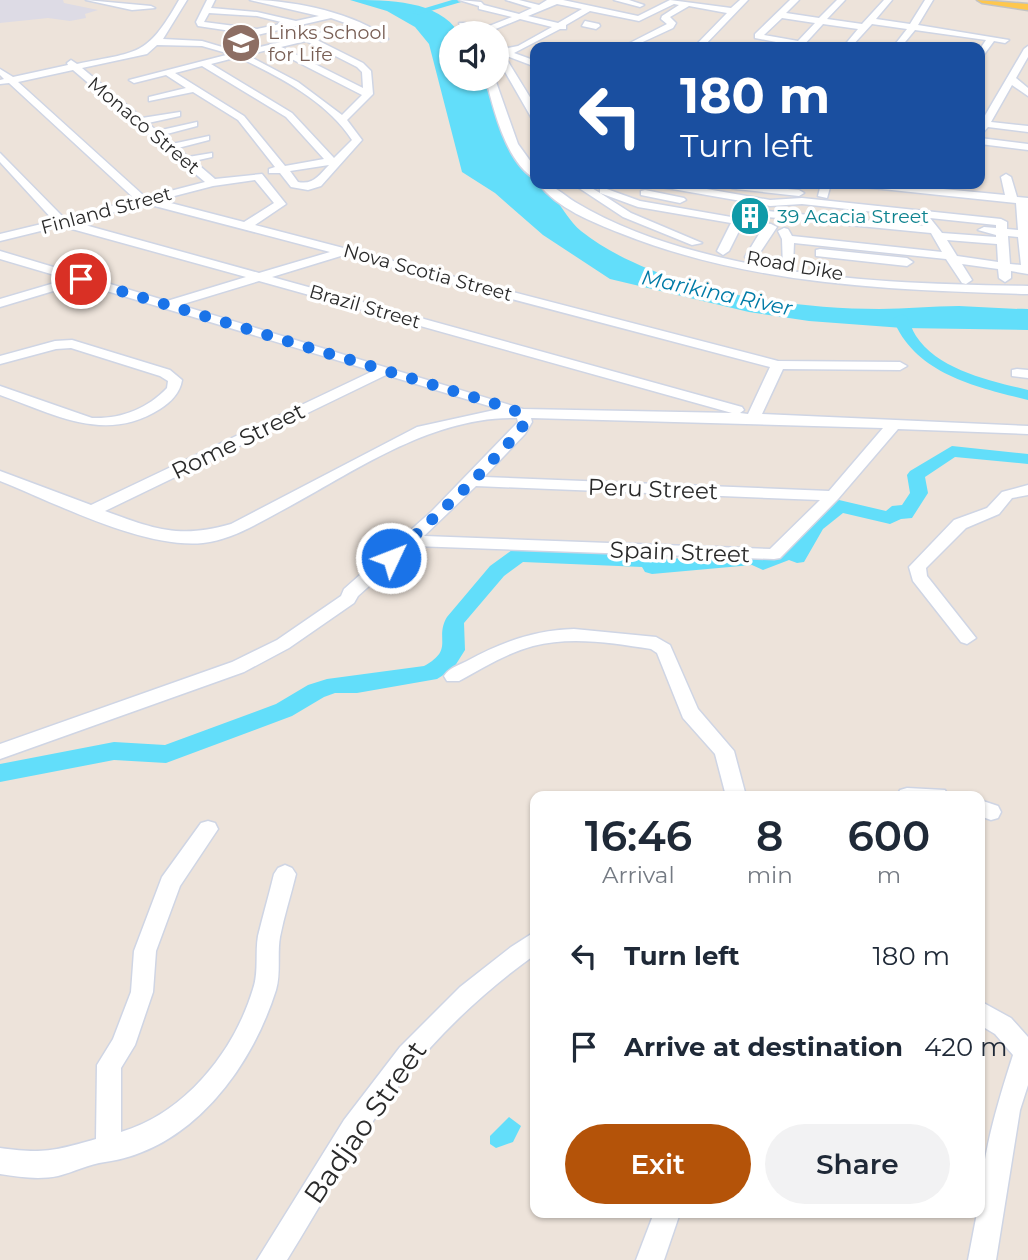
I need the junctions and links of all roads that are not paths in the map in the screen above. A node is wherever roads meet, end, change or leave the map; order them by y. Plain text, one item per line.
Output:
1 (90, 0) edge
2 (158, 0) edge
3 (183, 0) edge
4 (211, 0) edge
5 (254, 0) edge
6 (510, 0) edge
7 (555, 0) edge
8 (604, 0) edge
9 (618, 0) edge
10 (649, 0) edge
11 (659, 0) edge
12 (744, 0) edge
13 (795, 0) edge
14 (841, 0) edge
15 (888, 0) edge
16 (929, 0) edge
17 (982, 0) edge
18 (467, 1) edge
19 (672, 2) junction
20 (687, 2) edge
21 (640, 5) junction
22 (573, 6) junction
23 (587, 6) edge
24 (1028, 7) edge
25 (151, 8) junction
26 (539, 8) junction
27 (205, 10) junction
28 (481, 10) edge
29 (733, 10) junction
30 (333, 15) junction
31 (620, 15) junction
32 (779, 15) junction
33 (519, 16) junction
34 (606, 17) junction
35 (144, 20) dead end
36 (536, 20) junction
37 (508, 21) edge
38 (822, 21) junction
39 (298, 24) junction
40 (585, 24) junction
41 (867, 24) junction
42 (360, 25) junction
43 (557, 26) junction
44 (596, 26) dead end
45 (913, 27) junction
46 (236, 29) junction
47 (509, 30) edge
48 (573, 30) junction
49 (656, 33) junction
50 (677, 36) dead end
51 (307, 38) junction
52 (561, 38) dead end
53 (991, 38) junction
54 (384, 39) dead end
55 (158, 40) junction
56 (1005, 40) dead end
57 (532, 42) edge
58 (637, 42) edge
59 (703, 42) edge
60 (783, 42) edge
61 (803, 42) edge
62 (851, 42) edge
63 (901, 42) edge
64 (209, 43) junction
65 (530, 43) edge
66 (273, 46) junction
67 (985, 48) edge
68 (1028, 49) edge
69 (509, 50) edge
70 (94, 52) dead end
71 (509, 55) edge
72 (240, 56) junction
73 (530, 56) edge
74 (66, 59) dead end
75 (524, 60) junction
76 (530, 62) edge
77 (1025, 62) edge
78 (203, 63) junction
79 (509, 65) edge
80 (107, 67) junction
81 (80, 70) junction
82 (1, 71) edge
83 (167, 72) junction
84 (1011, 79) junction
85 (11, 80) junction
86 (134, 80) dead end
87 (0, 83) edge
88 (194, 89) junction
89 (1005, 90) junction
90 (495, 91) edge
91 (1027, 92) edge
92 (368, 94) junction
93 (152, 99) dead end
94 (530, 101) edge
95 (177, 114) dead end
96 (343, 119) junction
97 (141, 121) junction
98 (194, 124) dead end
99 (985, 125) edge
100 (985, 129) edge
101 (1028, 129) edge
102 (156, 134) junction
103 (205, 138) dead end
104 (985, 142) edge
105 (171, 147) junction
106 (1028, 147) edge
107 (208, 155) dead end
108 (0, 156) edge
109 (187, 160) junction
110 (335, 161) junction
111 (284, 169) junction
112 (530, 171) edge
113 (270, 172) dead end
114 (1006, 177) dead end
115 (213, 183) junction
116 (551, 189) edge
117 (588, 189) edge
118 (608, 189) edge
119 (626, 189) edge
120 (648, 189) edge
121 (650, 189) edge
122 (677, 189) edge
123 (717, 189) edge
124 (742, 189) edge
125 (773, 189) edge
126 (784, 189) edge
127 (825, 189) edge
128 (855, 189) edge
129 (879, 189) edge
130 (883, 189) edge
131 (914, 189) edge
132 (969, 190) edge
133 (823, 196) junction
134 (617, 197) junction
135 (146, 200) junction
136 (1015, 200) edge
137 (634, 202) junction
138 (856, 203) junction
139 (666, 205) junction
140 (699, 210) junction
141 (880, 210) junction
142 (905, 212) junction
143 (738, 221) junction
144 (61, 222) junction
145 (247, 225) junction
146 (649, 225) junction
147 (713, 225) junction
148 (780, 227) junction
149 (1002, 227) junction
150 (938, 235) junction
151 (1026, 235) edge
152 (674, 236) junction
153 (0, 238) edge
154 (851, 239) junction
155 (814, 241) junction
156 (345, 251) junction
157 (723, 251) junction
158 (913, 251) junction
159 (0, 255) edge
160 (751, 257) junction
161 (855, 258) junction
162 (787, 265) junction
163 (812, 269) junction
164 (1028, 270) edge
165 (1006, 271) junction
166 (257, 276) junction
167 (855, 276) junction
168 (963, 276) junction
169 (81, 279) junction
170 (1028, 281) edge
171 (1028, 290) edge
172 (0, 303) edge
173 (167, 305) junction
174 (0, 360) edge
175 (778, 365) junction
176 (900, 366) dead end
177 (384, 370) junction
178 (0, 390) edge
179 (519, 412) junction
180 (754, 416) junction
181 (893, 425) junction
182 (1028, 430) edge
183 (0, 476) edge
184 (473, 481) junction
185 (1028, 490) edge
186 (832, 496) junction
187 (92, 511) junction
188 (410, 541) junction
189 (967, 638) dead end
190 (453, 676) dead end
191 (0, 752) edge
192 (735, 791) edge
193 (208, 829) dead end
194 (285, 874) dead end
195 (530, 946) edge
196 (985, 1015) edge
197 (1027, 1054) edge
198 (108, 1150) junction
199 (0, 1161) edge
200 (665, 1218) edge
201 (271, 1260) edge
202 (650, 1260) edge
203 (982, 1260) edge

1 - 25 street
2 - 25 street
3 - 55 street
4 - 27 street
5 - 30 street
6 - 26 street
7 - 22 street
7 - 26 street
8 - 23 street
9 - 21 street
10 - 21 street
11 - 19 street
12 - 29 street
13 - 32 street
14 - 38 street
15 - 41 street
16 - 45 street
17 - 24 main road
18 - 28 street
19 - 20 street
19 - 31 street
20 - 29 street
20 - 49 street
21 - 31 street
22 - 23 street
22 - 36 street
23 - 34 street
23 - 43 street
25 - 35 street
26 - 33 street
27 - 39 street
27 - 46 street
28 - 33 street
29 - 59 street
30 - 39 street
30 - 42 street
31 - 34 street
32 - 38 street
32 - 60 street
33 - 36 street
33 - 37 street
34 - 40 street
36 - 43 street
36 - 47 street
38 - 41 street
38 - 61 street
39 - 46 street
40 - 44 street
40 - 48 street
41 - 45 street
41 - 62 street
42 - 51 street
42 - 54 street
43 - 48 street
43 - 57 street
45 - 53 street
45 - 63 street
46 - 64 street
48 - 52 street
49 - 50 street
49 - 58 street
51 - 66 street
51 - 92 street
53 - 56 street
53 - 67 street
55 - 64 street
55 - 80 street
64 - 72 street
65 - 69 street
66 - 72 street
66 - 92 street
68 - 77 street
70 - 80 street
71 - 75 street
72 - 78 street
72 - 96 street
73 - 75 street
74 - 81 street, Monaco Street
75 - 76 street
77 - 84 street
78 - 83 street
78 - 110 street
79 - 94 street
80 - 81 street
81 - 85 street
81 - 97 street, Monaco Street
82 - 85 street, Nova Scotia Street
83 - 86 street
83 - 88 street
84 - 89 street
84 - 91 street
85 - 87 street
85 - 135 street, Nova Scotia Street
88 - 93 street
88 - 111 street
89 - 91 street
89 - 99 street
90 - 112 street
92 - 96 street
95 - 97 street
96 - 110 street
97 - 102 street, Monaco Street
98 - 102 street
100 - 101 street
102 - 105 street, Monaco Street
103 - 105 street
104 - 106 street
105 - 109 street, Monaco Street
107 - 109 street
108 - 144 street
109 - 115 street, Monaco Street
110 - 111 street
110 - 111 street
111 - 113 street
114 - 136 street
115 - 135 street, Finland Street
115 - 145 street, Finland Street
116 - 171 street
117 - 146 street, Road Dike
118 - 134 street
119 - 134 street
120 - 137 street
121 - 139 street
122 - 139 street
123 - 140 street
124 - 147 street
124 - 148 street
125 - 148 street
126 - 133 street
127 - 133 street
128 - 138 street
129 - 141 street
130 - 142 street
131 - 150 street
132 - 136 street
133 - 138 street
134 - 137 street
135 - 144 street, Finland Street
135 - 145 street, Nova Scotia Street
136 - 149 street
136 - 151 street
137 - 139 street
138 - 141 street
138 - 148 street
139 - 140 street
139 - 146 street
140 - 147 street
140 - 147 street
140 - 152 street
141 - 142 street
142 - 150 street
143 - 147 street
143 - 148 street
143 - 157 street
144 - 153 street, Finland Street
144 - 166 street, Brazil Street
145 - 156 street, Nova Scotia Street
146 - 152 street, Road Dike
147 - 148 street
147 - 152 street, Road Dike
147 - 157 street, Road Dike
148 - 150 street
148 - 155 street
148 - 155 street
148 - 160 street
148 - 162 street
149 - 150 street
149 - 150 street
149 - 151 street
149 - 165 street
150 - 158 street
150 - 165 street
150 - 168 street
151 - 164 street
154 - 155 street
154 - 158 street
154 - 161 street
155 - 161 street
155 - 163 street
156 - 166 street
156 - 175 street, Nova Scotia Street
157 - 160 street, Road Dike
158 - 161 street
159 - 169 street
160 - 162 street, Road Dike
161 - 167 street
162 - 163 street, Road Dike
163 - 167 street, Road Dike
164 - 165 street
165 - 168 street, Road Dike
165 - 170 street
166 - 173 street
166 - 180 street, Brazil Street
167 - 168 street, Road Dike
169 - 172 street
169 - 173 street
173 - 177 street
174 - 178 street
175 - 176 street, Nova Scotia Street
175 - 180 street
177 - 179 street
177 - 187 street, Rome Street
179 - 180 street
179 - 184 street
179 - 187 street
180 - 181 street
181 - 182 street
181 - 186 street, Spain Street
183 - 187 street
184 - 186 street, Peru Street
184 - 188 street
185 - 189 street
186 - 188 street, Spain Street
188 - 191 street
190 - 192 street
193 - 198 street
194 - 198 street
195 - 201 street, Badjao Street
196 - 197 street
197 - 203 street
198 - 199 street
200 - 202 street

